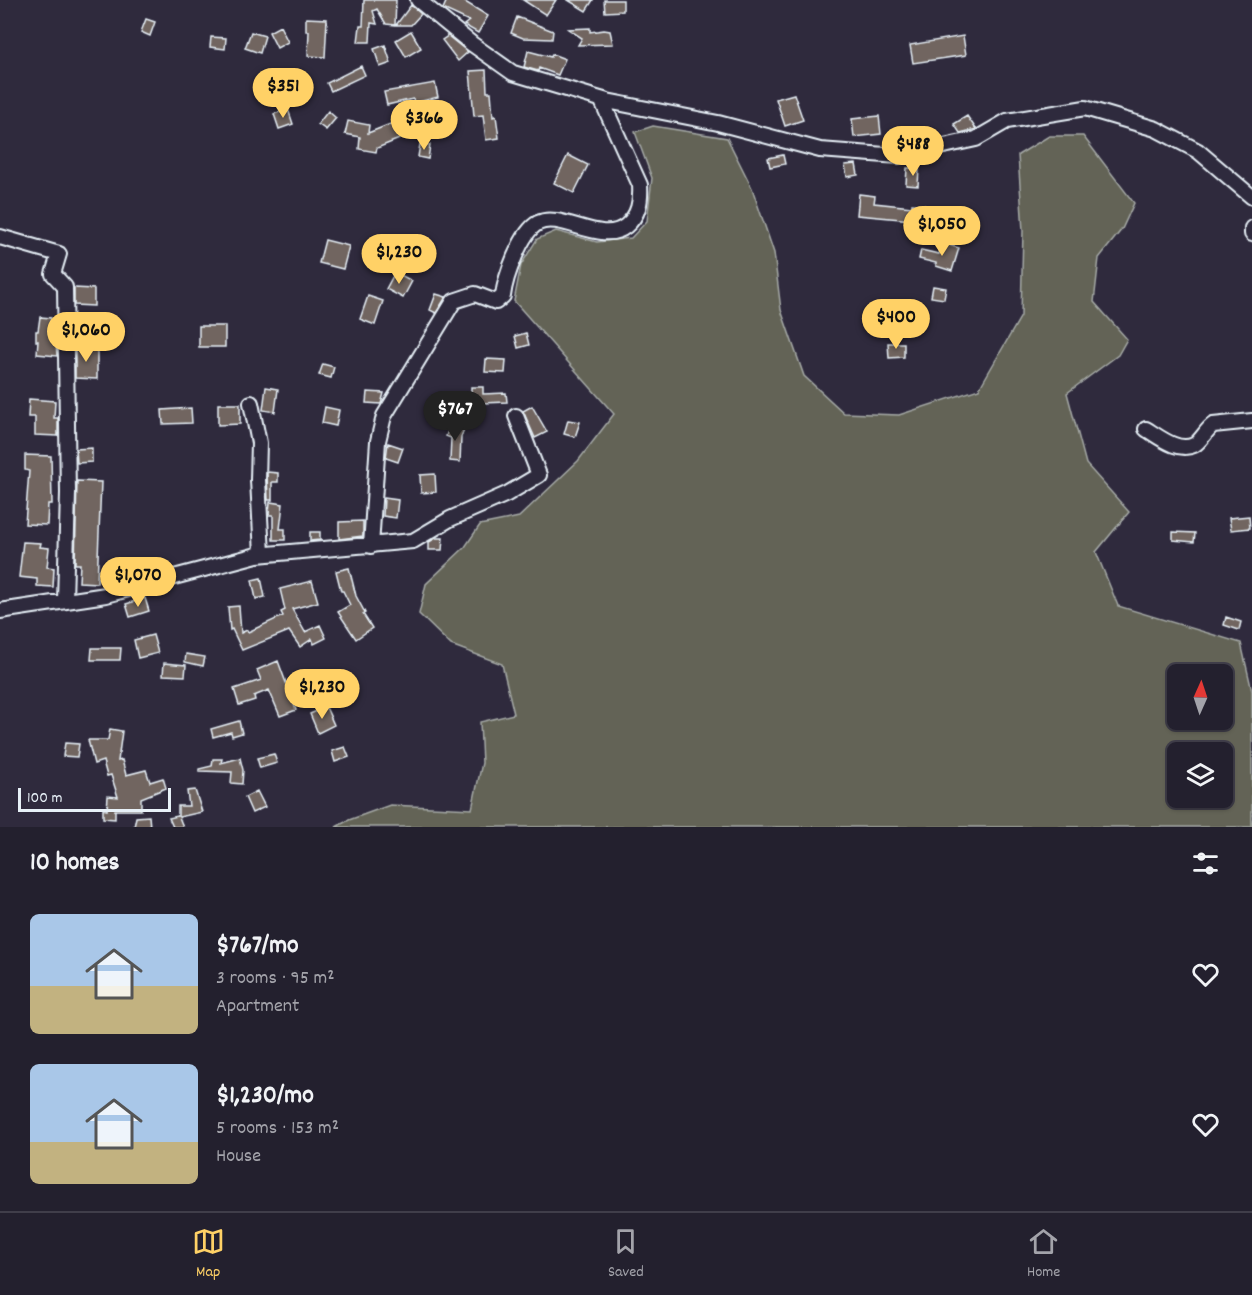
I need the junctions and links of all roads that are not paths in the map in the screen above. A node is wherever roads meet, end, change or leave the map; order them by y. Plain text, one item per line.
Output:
1 (418, 0) edge
2 (601, 99) junction
3 (1252, 197) edge
4 (1252, 228) edge
5 (1252, 234) edge
6 (0, 237) edge
7 (251, 404) dead end
8 (516, 416) dead end
9 (1252, 421) edge
10 (1146, 429) dead end
11 (371, 546) junction
12 (262, 554) junction
13 (65, 602) junction
14 (0, 611) edge

1 - 2 street
2 - 3 street
2 - 11 street
4 - 5 street
6 - 13 street
7 - 12 street
8 - 11 street
9 - 10 street
11 - 12 street
12 - 13 street
13 - 14 street

